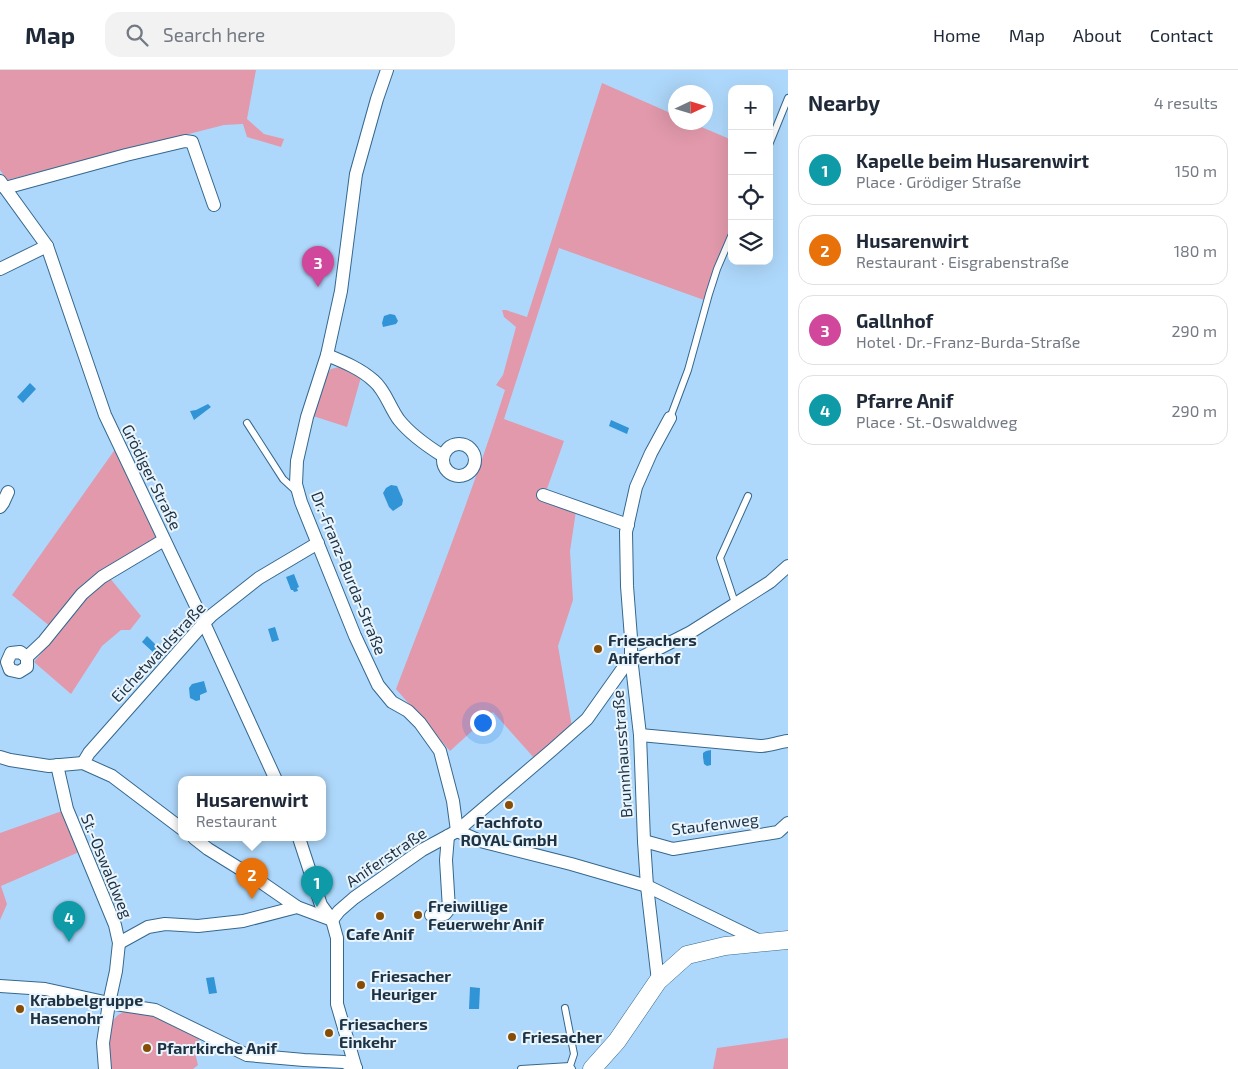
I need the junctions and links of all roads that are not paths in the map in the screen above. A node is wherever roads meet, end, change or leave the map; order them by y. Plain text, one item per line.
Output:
1 (387, 70) edge
2 (788, 98) edge
3 (773, 135) edge
4 (2, 184) edge
5 (214, 204) dead end
6 (728, 243) edge
7 (47, 246) junction
8 (0, 269) edge
9 (328, 354) junction
10 (670, 418) joint
11 (247, 422) dead end
12 (443, 456) dead end
13 (8, 492) dead end
14 (299, 494) junction
15 (543, 495) dead end
16 (748, 496) dead end
17 (0, 507) edge
18 (628, 525) junction
19 (164, 540) junction
20 (318, 543) junction
21 (788, 566) edge
22 (735, 603) junction
23 (204, 623) junction
24 (631, 656) junction
25 (27, 657) dead end
26 (640, 735) junction
27 (788, 741) edge
28 (0, 757) edge
29 (83, 763) junction
30 (57, 765) junction
31 (274, 776) edge
32 (788, 823) edge
33 (178, 826) edge
34 (452, 833) junction
35 (644, 840) junction
36 (198, 841) edge
37 (300, 841) edge
38 (647, 886) junction
39 (297, 907) junction
40 (430, 914) dead end
41 (332, 920) junction
42 (788, 940) edge
43 (762, 942) junction
44 (119, 943) junction
45 (658, 981) junction
46 (0, 986) edge
47 (109, 1003) junction
48 (565, 1008) dead end
49 (571, 1067) edge
50 (105, 1069) edge
51 (356, 1069) edge
52 (521, 1069) edge
53 (592, 1069) edge

1 - 9 street, Dr.-Franz-Burda-Straße
2 - 3 lane
4 - 5 street, Grödiger Straße
4 - 7 street, Grödiger Straße
6 - 10 lane
7 - 8 street
7 - 19 street, Grödiger Straße
9 - 12 street
9 - 14 street, Dr.-Franz-Burda-Straße
10 - 18 street, Brunnhausstraße
11 - 14 lane
13 - 17 street
14 - 20 street, Dr.-Franz-Burda-Straße
15 - 18 street
16 - 22 lane
18 - 24 street, Brunnhausstraße
19 - 23 street, Grödiger Straße
19 - 25 street
20 - 23 street, Eichetwaldstraße
20 - 34 street, Dr.-Franz-Burda-Straße
21 - 22 street
22 - 24 street
23 - 29 street, Eichetwaldstraße
23 - 31 street, Grödiger Straße
24 - 26 street, Brunnhausstraße
24 - 34 street
26 - 27 street
26 - 35 street, Brunnhausstraße
28 - 30 street
29 - 30 street
29 - 33 street
30 - 44 street, St.-Oswaldweg
32 - 35 street, Staufenweg
34 - 38 street
34 - 40 street, Aniferstraße
34 - 41 street, Aniferstraße
35 - 38 street, Brunnhausstraße
36 - 39 street
37 - 41 street
38 - 43 street
38 - 45 street, Brunnhausstraße
39 - 41 street
39 - 44 street
41 - 51 street
42 - 43 street
43 - 45 street
44 - 47 street, St.-Oswaldweg
45 - 53 street
46 - 47 street
47 - 50 street, St.-Oswaldweg
47 - 51 street
48 - 49 lane
49 - 52 lane

